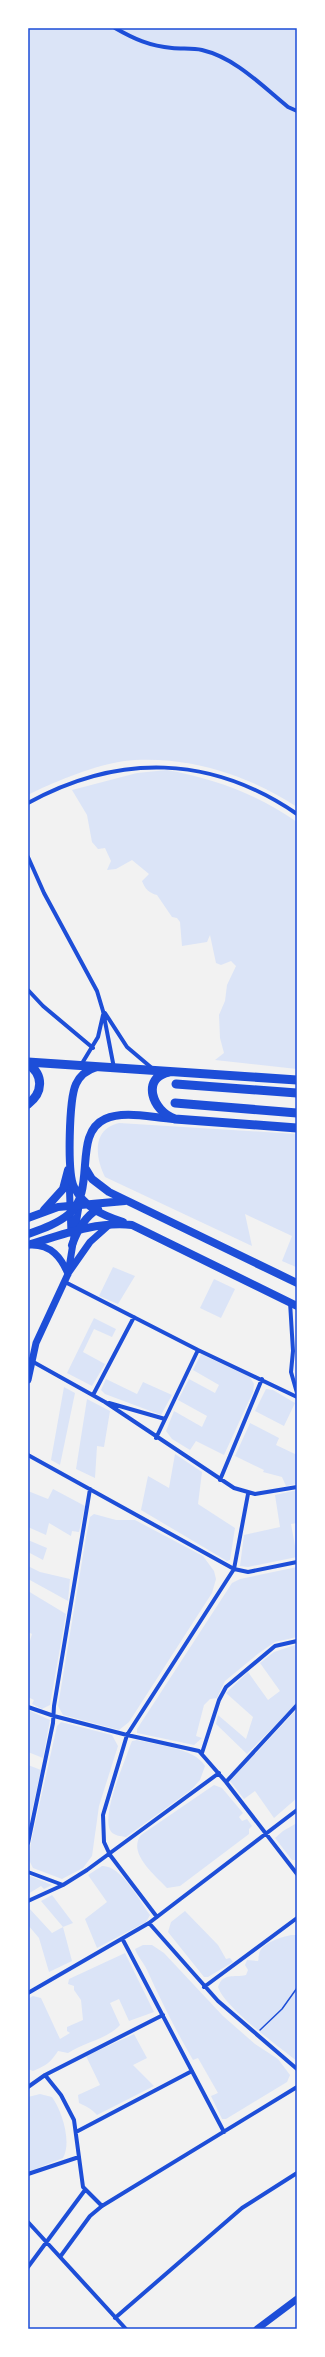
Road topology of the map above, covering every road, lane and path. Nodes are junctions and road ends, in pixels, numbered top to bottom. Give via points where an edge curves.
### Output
1 (115, 28) edge
2 (297, 111) edge
3 (28, 803) edge
4 (297, 814) edge
5 (28, 857) edge
6 (28, 990) edge
7 (104, 1011) junction
8 (93, 1048) junction
9 (28, 1063) edge
10 (81, 1065) junction
11 (99, 1067) junction
12 (114, 1068) junction
13 (155, 1070) junction
14 (172, 1072) junction
15 (297, 1080) edge
16 (176, 1084) dead end
17 (297, 1093) edge
18 (175, 1103) dead end
19 (28, 1104) edge
20 (297, 1113) edge
21 (175, 1119) junction
22 (297, 1128) edge
23 (69, 1168) junction
24 (86, 1169) junction
25 (128, 1201) junction
26 (80, 1206) junction
27 (38, 1213) junction
28 (28, 1218) edge
29 (109, 1225) junction
30 (132, 1225) junction
31 (74, 1231) junction
32 (28, 1234) edge
33 (28, 1245) edge
34 (72, 1245) joint
35 (68, 1274) junction
36 (65, 1282) junction
37 (297, 1284) edge
38 (294, 1304) edge
39 (134, 1317) junction
40 (198, 1350) junction
41 (30, 1360) edge
42 (262, 1379) junction
43 (28, 1380) edge
44 (297, 1393) edge
45 (93, 1395) junction
46 (297, 1397) edge
47 (105, 1402) junction
48 (165, 1419) junction
49 (156, 1438) junction
50 (28, 1455) edge
51 (220, 1480) junction
52 (297, 1487) edge
53 (90, 1489) junction
54 (248, 1494) junction
55 (297, 1562) edge
56 (234, 1569) junction
57 (297, 1640) edge
58 (297, 1705) edge
59 (28, 1707) edge
60 (54, 1716) junction
61 (127, 1735) junction
62 (202, 1753) junction
63 (219, 1773) junction
64 (226, 1782) junction
65 (297, 1810) edge
66 (266, 1835) junction
67 (28, 1843) edge
68 (110, 1854) junction
69 (28, 1872) edge
70 (297, 1874) edge
71 (63, 1885) junction
72 (28, 1901) edge
73 (157, 1917) junction
74 (297, 1918) edge
75 (149, 1922) junction
76 (123, 1940) junction
77 (204, 1987) junction
78 (297, 1988) edge
79 (28, 1993) edge
80 (163, 2015) junction
81 (256, 2034) junction
82 (297, 2069) edge
83 (192, 2071) junction
84 (45, 2075) junction
85 (28, 2087) edge
86 (297, 2087) edge
87 (76, 2132) junction
88 (224, 2132) junction
89 (79, 2157) junction
90 (297, 2173) edge
91 (28, 2174) edge
92 (85, 2190) junction
93 (102, 2206) junction
94 (28, 2222) edge
95 (46, 2242) junction
96 (60, 2257) junction
97 (28, 2267) edge
98 (297, 2299) edge
99 (115, 2318) junction
100 (126, 2329) edge
101 (256, 2329) edge

1 - 2 street via 138,41 171,48 202,50 234,62 288,107
3 - 4 street via 82,780 126,769 164,766 227,778 256,790
5 - 7 street via 44,893 88,971
6 - 8 street
7 - 8 street
7 - 12 street
7 - 13 street via 127,1047
8 - 10 street
9 - 10 highway
9 - 19 highway via 38,1074 40,1086 37,1096
10 - 11 highway
11 - 12 highway
11 - 23 main road via 83,1074 75,1085
12 - 13 highway
13 - 14 highway
14 - 15 highway
14 - 21 highway via 167,1072 157,1080 152,1094 157,1108
16 - 17 highway
18 - 20 highway
21 - 22 highway
21 - 24 main road via 120,1115 105,1119 98,1123 89,1136
23 - 26 street
23 - 26 main road
23 - 27 main road via 59,1196
24 - 25 main road via 101,1186
24 - 26 main road
25 - 26 main road
25 - 37 main road
26 - 27 main road
26 - 30 main road
26 - 31 main road
26 - 31 street
26 - 31 street
26 - 32 main road via 53,1224
27 - 28 main road
29 - 30 main road
29 - 31 main road
29 - 35 street via 90,1242
30 - 38 main road
31 - 33 main road
31 - 34 main road
33 - 35 street via 41,1245 53,1251 62,1261
34 - 35 street
35 - 36 street
36 - 39 street
36 - 41 street
38 - 44 street via 291,1372
39 - 40 street
39 - 45 street
40 - 42 street
40 - 48 street
41 - 43 street
41 - 45 street
42 - 46 street
42 - 51 street
45 - 47 street
47 - 48 street
47 - 49 street
48 - 49 street
49 - 51 street
50 - 53 street
51 - 54 street
52 - 54 street
53 - 56 street
53 - 60 street
54 - 56 street
55 - 56 street via 248,1572
56 - 61 street
57 - 62 street via 275,1646 226,1687 219,1700
58 - 64 street
59 - 60 street
60 - 61 street
60 - 67 street
61 - 62 street via 190,1748
61 - 68 street via 103,1815 104,1842
62 - 63 street
63 - 64 street
63 - 68 street
64 - 66 street
65 - 66 street
66 - 70 street
66 - 73 street
68 - 71 street
68 - 73 street
69 - 71 street
71 - 72 street
73 - 75 street
74 - 77 street
75 - 76 street
75 - 77 street
76 - 79 street
76 - 80 street
77 - 81 street
78 - 81 path via 282,2009
80 - 83 street
80 - 84 street
81 - 82 street
83 - 87 street
83 - 88 street
84 - 85 street
84 - 87 street via 64,2100 74,2120
86 - 88 street
87 - 89 street
88 - 93 street
89 - 91 street
89 - 92 street
90 - 99 street via 242,2208
92 - 93 street
92 - 95 street
93 - 96 street via 90,2216
94 - 95 street
95 - 96 street
95 - 97 street
96 - 99 street
98 - 101 street
99 - 100 street

